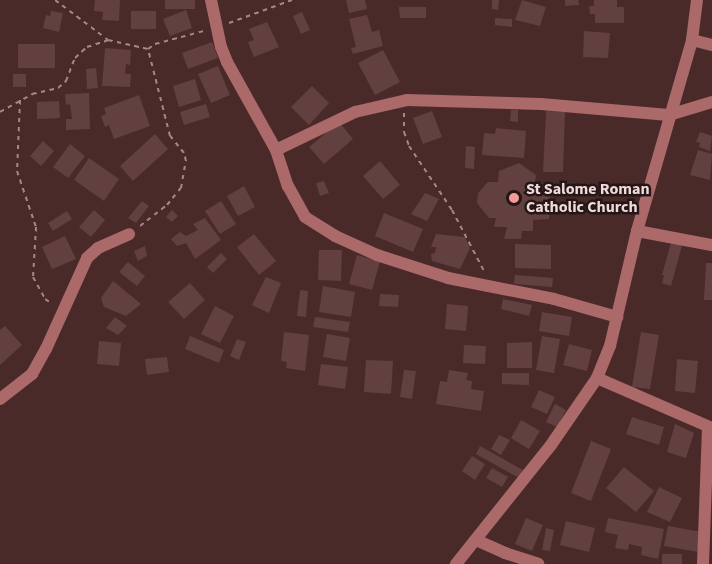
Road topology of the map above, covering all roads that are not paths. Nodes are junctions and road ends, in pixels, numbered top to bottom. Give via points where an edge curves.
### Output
1 (211, 0) edge
2 (697, 0) edge
3 (692, 40) junction
4 (712, 45) edge
5 (712, 102) edge
6 (669, 115) junction
7 (276, 150) junction
8 (637, 231) junction
9 (129, 234) road end
10 (712, 245) edge
11 (617, 317) junction
12 (597, 378) junction
13 (0, 399) edge
14 (710, 427) edge
15 (476, 540) junction
16 (456, 564) edge
17 (538, 564) edge
18 (703, 564) edge

1 - 7 street via 227,62
2 - 3 street
3 - 4 street
3 - 6 street
5 - 6 street
6 - 7 street via 541,104 407,99 355,112
6 - 8 street
7 - 11 street via 305,217 335,236 377,255 438,274 554,298
8 - 10 street
8 - 11 street
9 - 13 street via 98,248 87,258 32,374
11 - 12 street
12 - 14 street
12 - 15 street via 552,445
14 - 18 street
15 - 16 street
15 - 17 street

